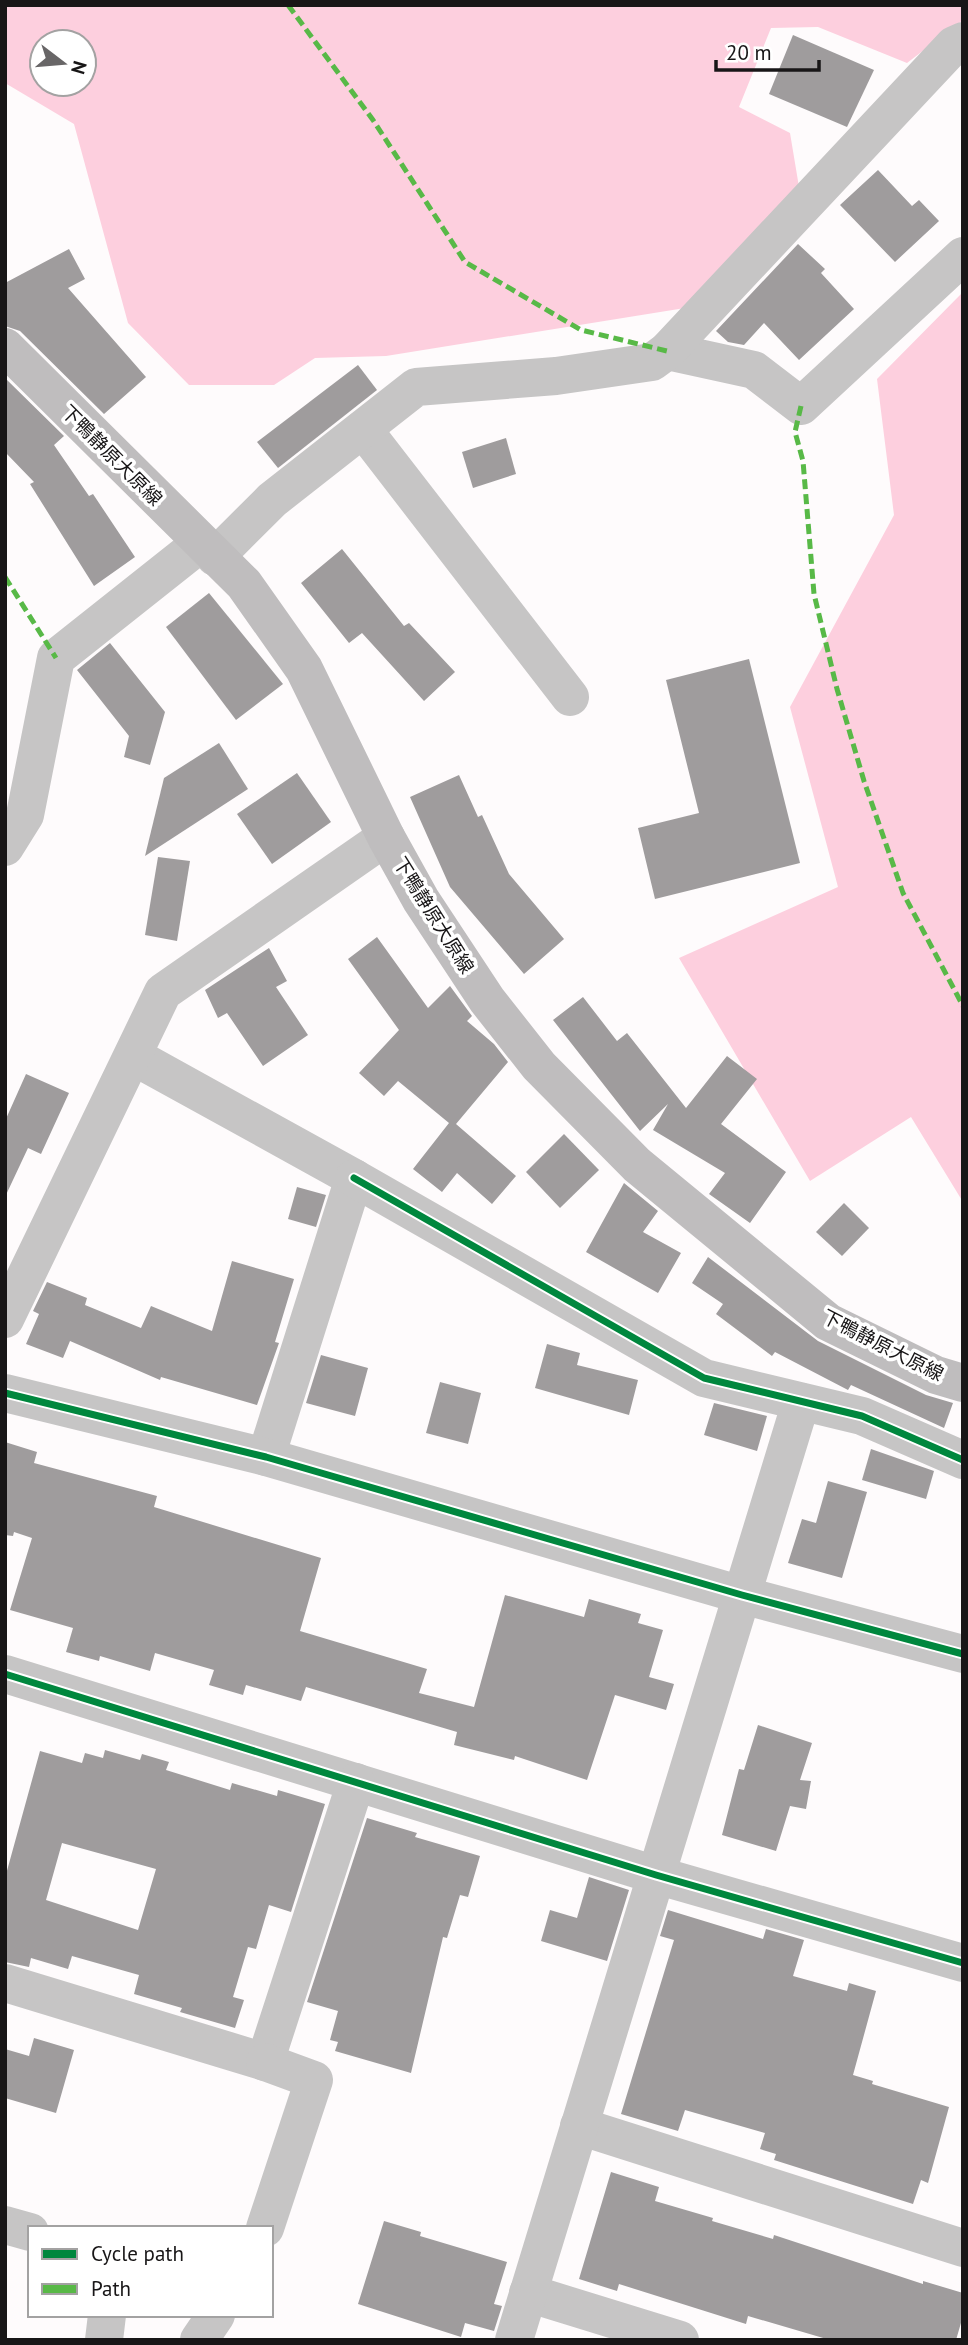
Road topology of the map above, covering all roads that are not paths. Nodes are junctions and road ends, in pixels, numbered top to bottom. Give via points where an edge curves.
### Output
1 (963, 41) edge
2 (963, 256) edge
3 (5, 346) edge
4 (667, 351) junction
5 (363, 429) junction
6 (208, 550) junction
7 (569, 697) dead end
8 (386, 837) junction
9 (5, 847) edge
10 (133, 1056) junction
11 (354, 1178) junction
12 (5, 1319) edge
13 (963, 1383) edge
14 (5, 1393) edge
15 (801, 1402) junction
16 (266, 1457) junction
17 (963, 1460) edge
18 (742, 1595) junction
19 (963, 1654) edge
20 (5, 1674) edge
21 (356, 1782) junction
22 (656, 1875) junction
23 (963, 1963) edge
24 (5, 1983) edge
25 (265, 2062) junction
26 (579, 2126) junction
27 (5, 2224) edge
28 (266, 2226) edge
29 (28, 2231) edge
30 (963, 2248) edge
31 (528, 2294) junction
32 (107, 2317) edge
33 (215, 2317) edge
34 (104, 2340) edge
35 (199, 2340) edge
36 (514, 2340) edge
37 (680, 2340) edge

1 - 4 street via 954,45
2 - 4 street via 801,406 754,370
3 - 6 main road, 下鴨静原大原線
4 - 5 street via 652,362 556,376 416,387
5 - 6 street
5 - 7 street
6 - 8 main road, 下鴨静原大原線 via 244,584 304,669
6 - 9 street via 56,658 25,814
8 - 10 street via 163,992
8 - 13 main road, 下鴨静原大原線 via 487,1000 539,1066 638,1165 828,1322 936,1375
10 - 11 street
10 - 12 street
11 - 15 street via 704,1378
11 - 16 street
14 - 16 street
15 - 17 street via 862,1416
15 - 18 street
16 - 18 street
18 - 19 street
18 - 22 street
20 - 21 street
21 - 22 street
21 - 25 street
22 - 23 street
22 - 26 street
24 - 25 street
25 - 28 street via 314,2080
26 - 30 street
26 - 31 street
27 - 29 street
31 - 36 street
31 - 37 street
32 - 34 street
33 - 35 street

